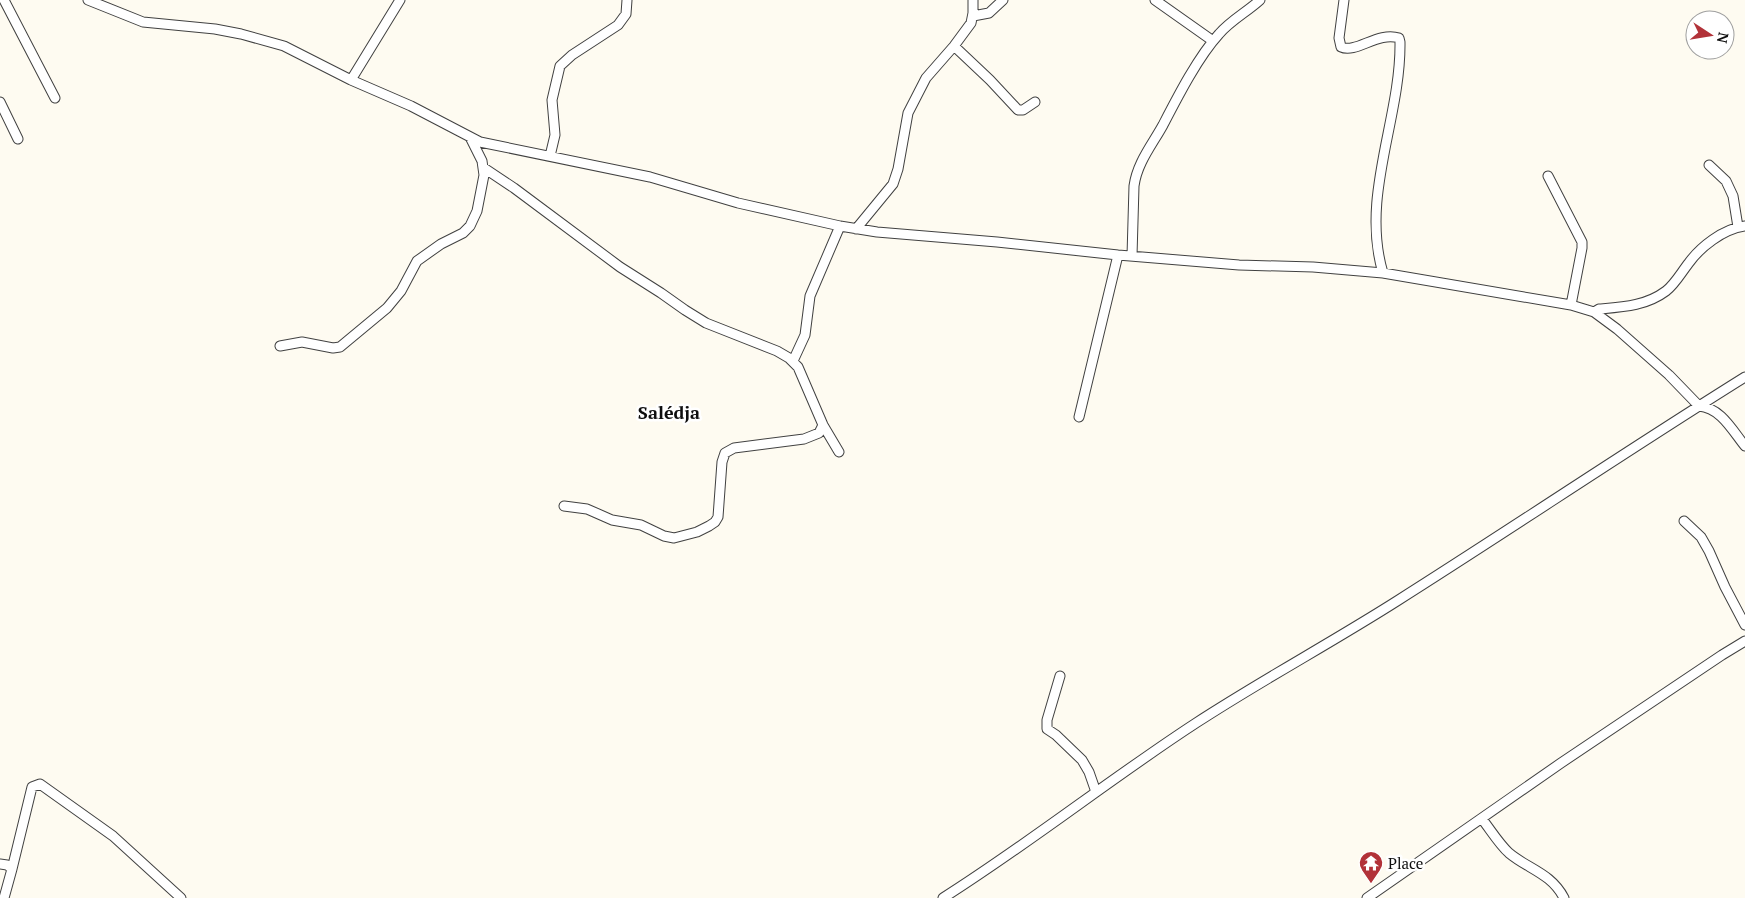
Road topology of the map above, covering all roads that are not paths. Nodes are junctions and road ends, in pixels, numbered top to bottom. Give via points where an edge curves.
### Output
1 (4, 0) edge
2 (88, 0) edge
3 (400, 0) edge
4 (627, 0) edge
5 (973, 0) edge
6 (1003, 0) edge
7 (1155, 0) edge
8 (1260, 0) edge
9 (1344, 0) edge
10 (973, 16) junction
11 (1213, 41) junction
12 (954, 46) junction
13 (351, 80) junction
14 (55, 98) dead end
15 (0, 102) edge
16 (1036, 102) dead end
17 (470, 137) junction
18 (18, 139) dead end
19 (550, 156) junction
20 (1709, 164) dead end
21 (484, 168) junction
22 (1548, 176) dead end
23 (840, 226) junction
24 (1741, 227) edge
25 (856, 229) junction
26 (1118, 256) junction
27 (1132, 256) junction
28 (1383, 273) junction
29 (1571, 305) junction
30 (1594, 312) junction
31 (280, 346) dead end
32 (792, 361) junction
33 (1745, 377) edge
34 (1699, 406) junction
35 (1079, 417) dead end
36 (823, 425) junction
37 (1745, 446) edge
38 (839, 452) dead end
39 (564, 506) dead end
40 (1684, 521) dead end
41 (1745, 625) edge
42 (1745, 641) edge
43 (1060, 676) dead end
44 (1096, 792) junction
45 (1482, 818) junction
46 (0, 864) edge
47 (12, 869) junction
48 (4, 898) edge
49 (181, 898) edge
50 (943, 898) edge
51 (1366, 898) edge
52 (1564, 898) edge

1 - 14 street
2 - 13 street via 143,22 200,26 273,42
3 - 13 street
4 - 19 street via 626,14 618,26 560,66 552,100 555,135
5 - 10 street
6 - 10 street via 988,13
7 - 11 street
8 - 11 street
9 - 28 street via 1339,38 1341,48 1387,36 1399,38 1400,42 1398,76 1375,210
10 - 12 street
11 - 27 street via 1176,99 1135,176
12 - 16 street via 1018,110
12 - 25 street via 926,78 908,113 893,184
13 - 17 street
15 - 18 street
17 - 19 street via 495,146
17 - 21 street
19 - 23 street via 650,177 738,203
20 - 24 street via 1726,180
21 - 31 street via 477,212 470,226 464,233 417,261 401,292 387,308 338,348 302,342
21 - 32 street via 684,310 706,323 778,351
22 - 29 street via 1582,242
23 - 25 street
23 - 32 street via 810,296 805,335
24 - 30 street via 1701,248 1666,291 1654,298 1637,305
25 - 26 street
26 - 27 street
26 - 35 street
27 - 28 street
28 - 29 street
29 - 30 street
30 - 34 street via 1669,375
32 - 36 street via 807,385
33 - 34 street
34 - 37 street via 1718,413
34 - 44 street via 1394,603 1210,714
36 - 38 street
36 - 39 street via 818,433 804,439 725,452 718,517 697,532 674,538 641,525 612,520 587,509
40 - 41 street via 1709,551
42 - 45 street
43 - 44 street via 1046,729 1082,760
44 - 50 street
45 - 51 street
45 - 52 street via 1508,852 1551,882
46 - 47 street
47 - 48 street
47 - 49 street via 32,787 40,784 113,836

